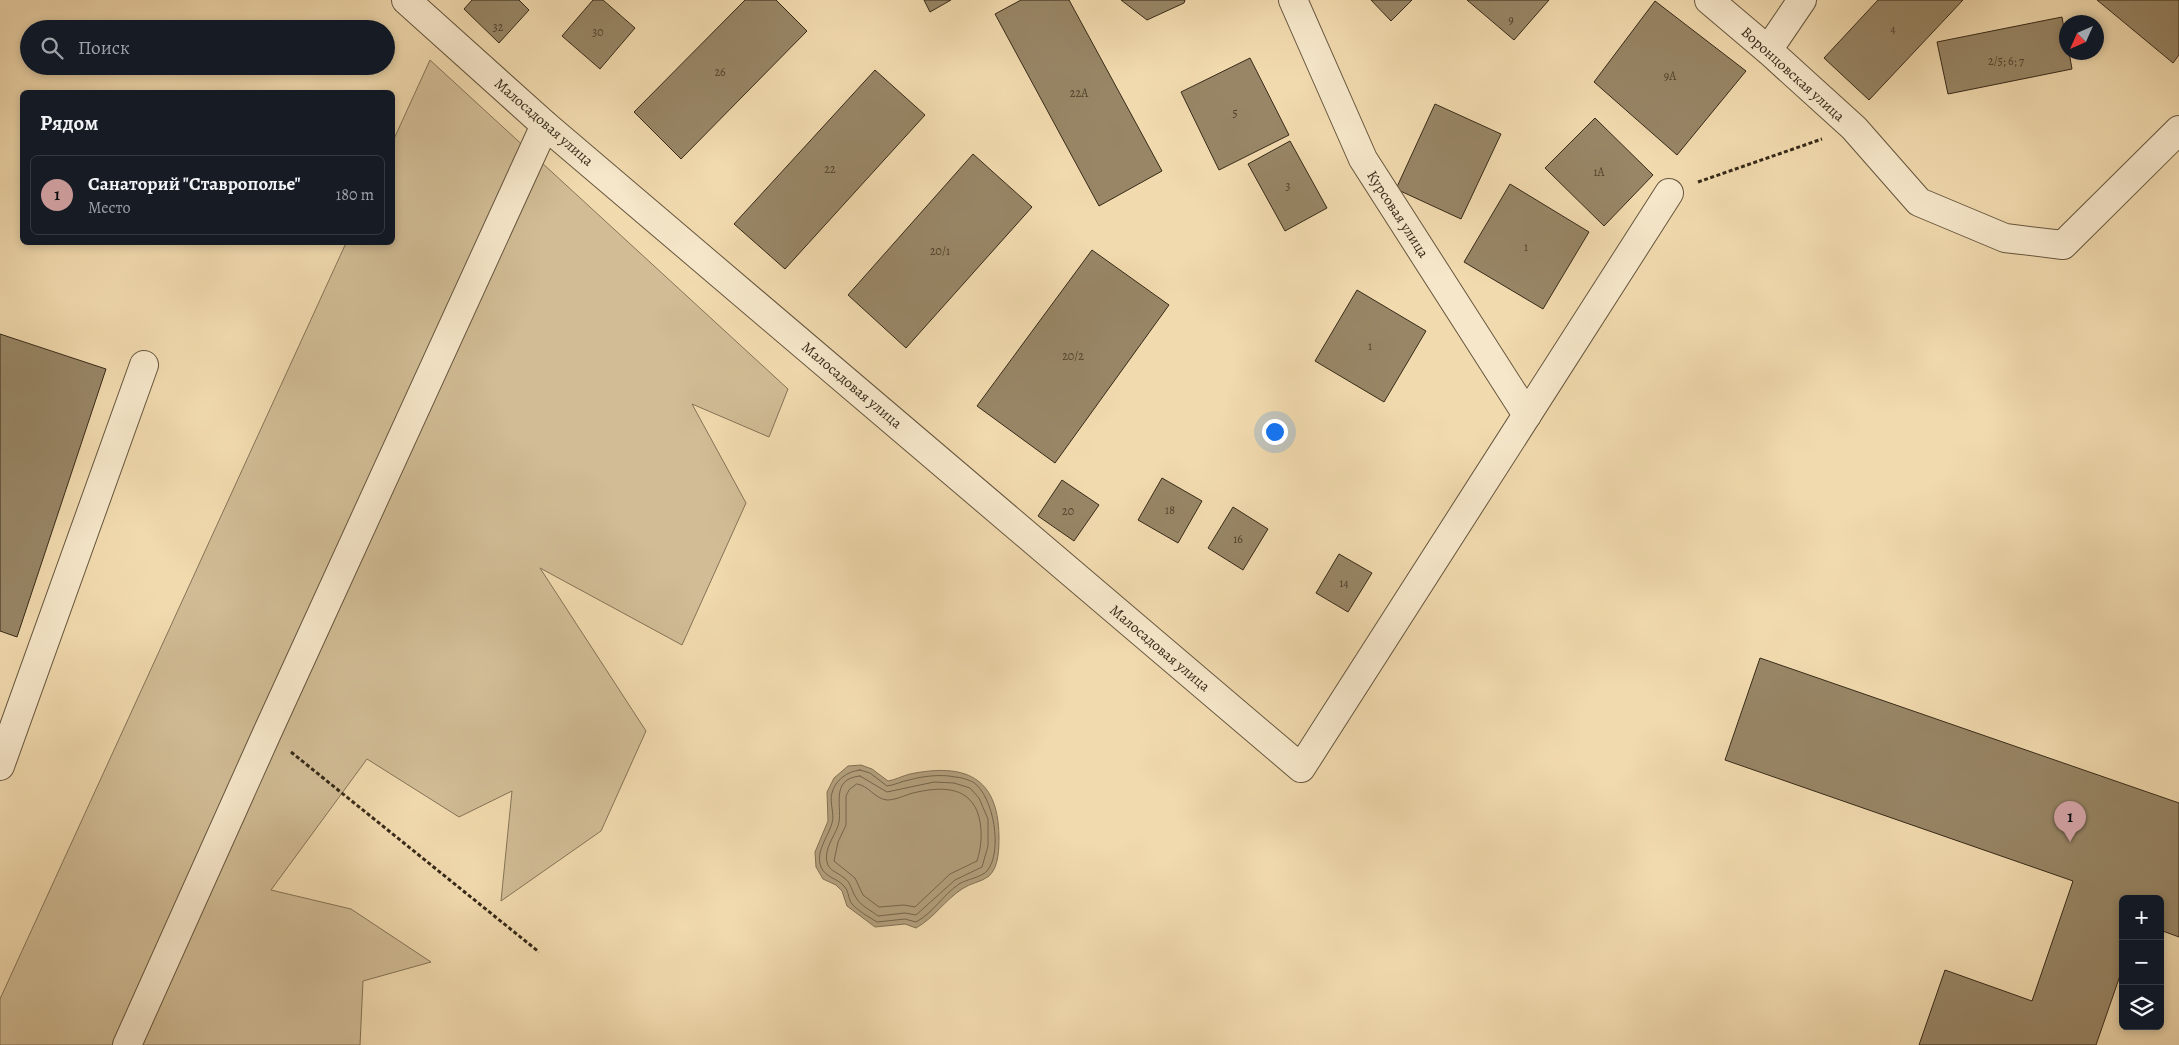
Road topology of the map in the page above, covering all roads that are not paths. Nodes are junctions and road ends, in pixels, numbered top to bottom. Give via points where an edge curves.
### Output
1 (406, 0) edge
2 (1293, 0) edge
3 (1709, 0) edge
4 (1802, 0) edge
5 (1768, 50) junction
6 (545, 125) junction
7 (2179, 130) edge
8 (1669, 193) road end
9 (144, 365) dead end
10 (1526, 415) junction
11 (0, 766) edge
12 (127, 1045) edge

1 - 6 street, Малосадовая улица
2 - 10 street, Курсовая улица via 1363,159
3 - 5 street, Воронцовская улица
4 - 5 street
5 - 7 street, Воронцовская улица via 1854,128 1919,202 2005,238 2063,245
6 - 10 street, Малосадовая улица via 1301,768
6 - 12 street
8 - 10 street
9 - 11 street

